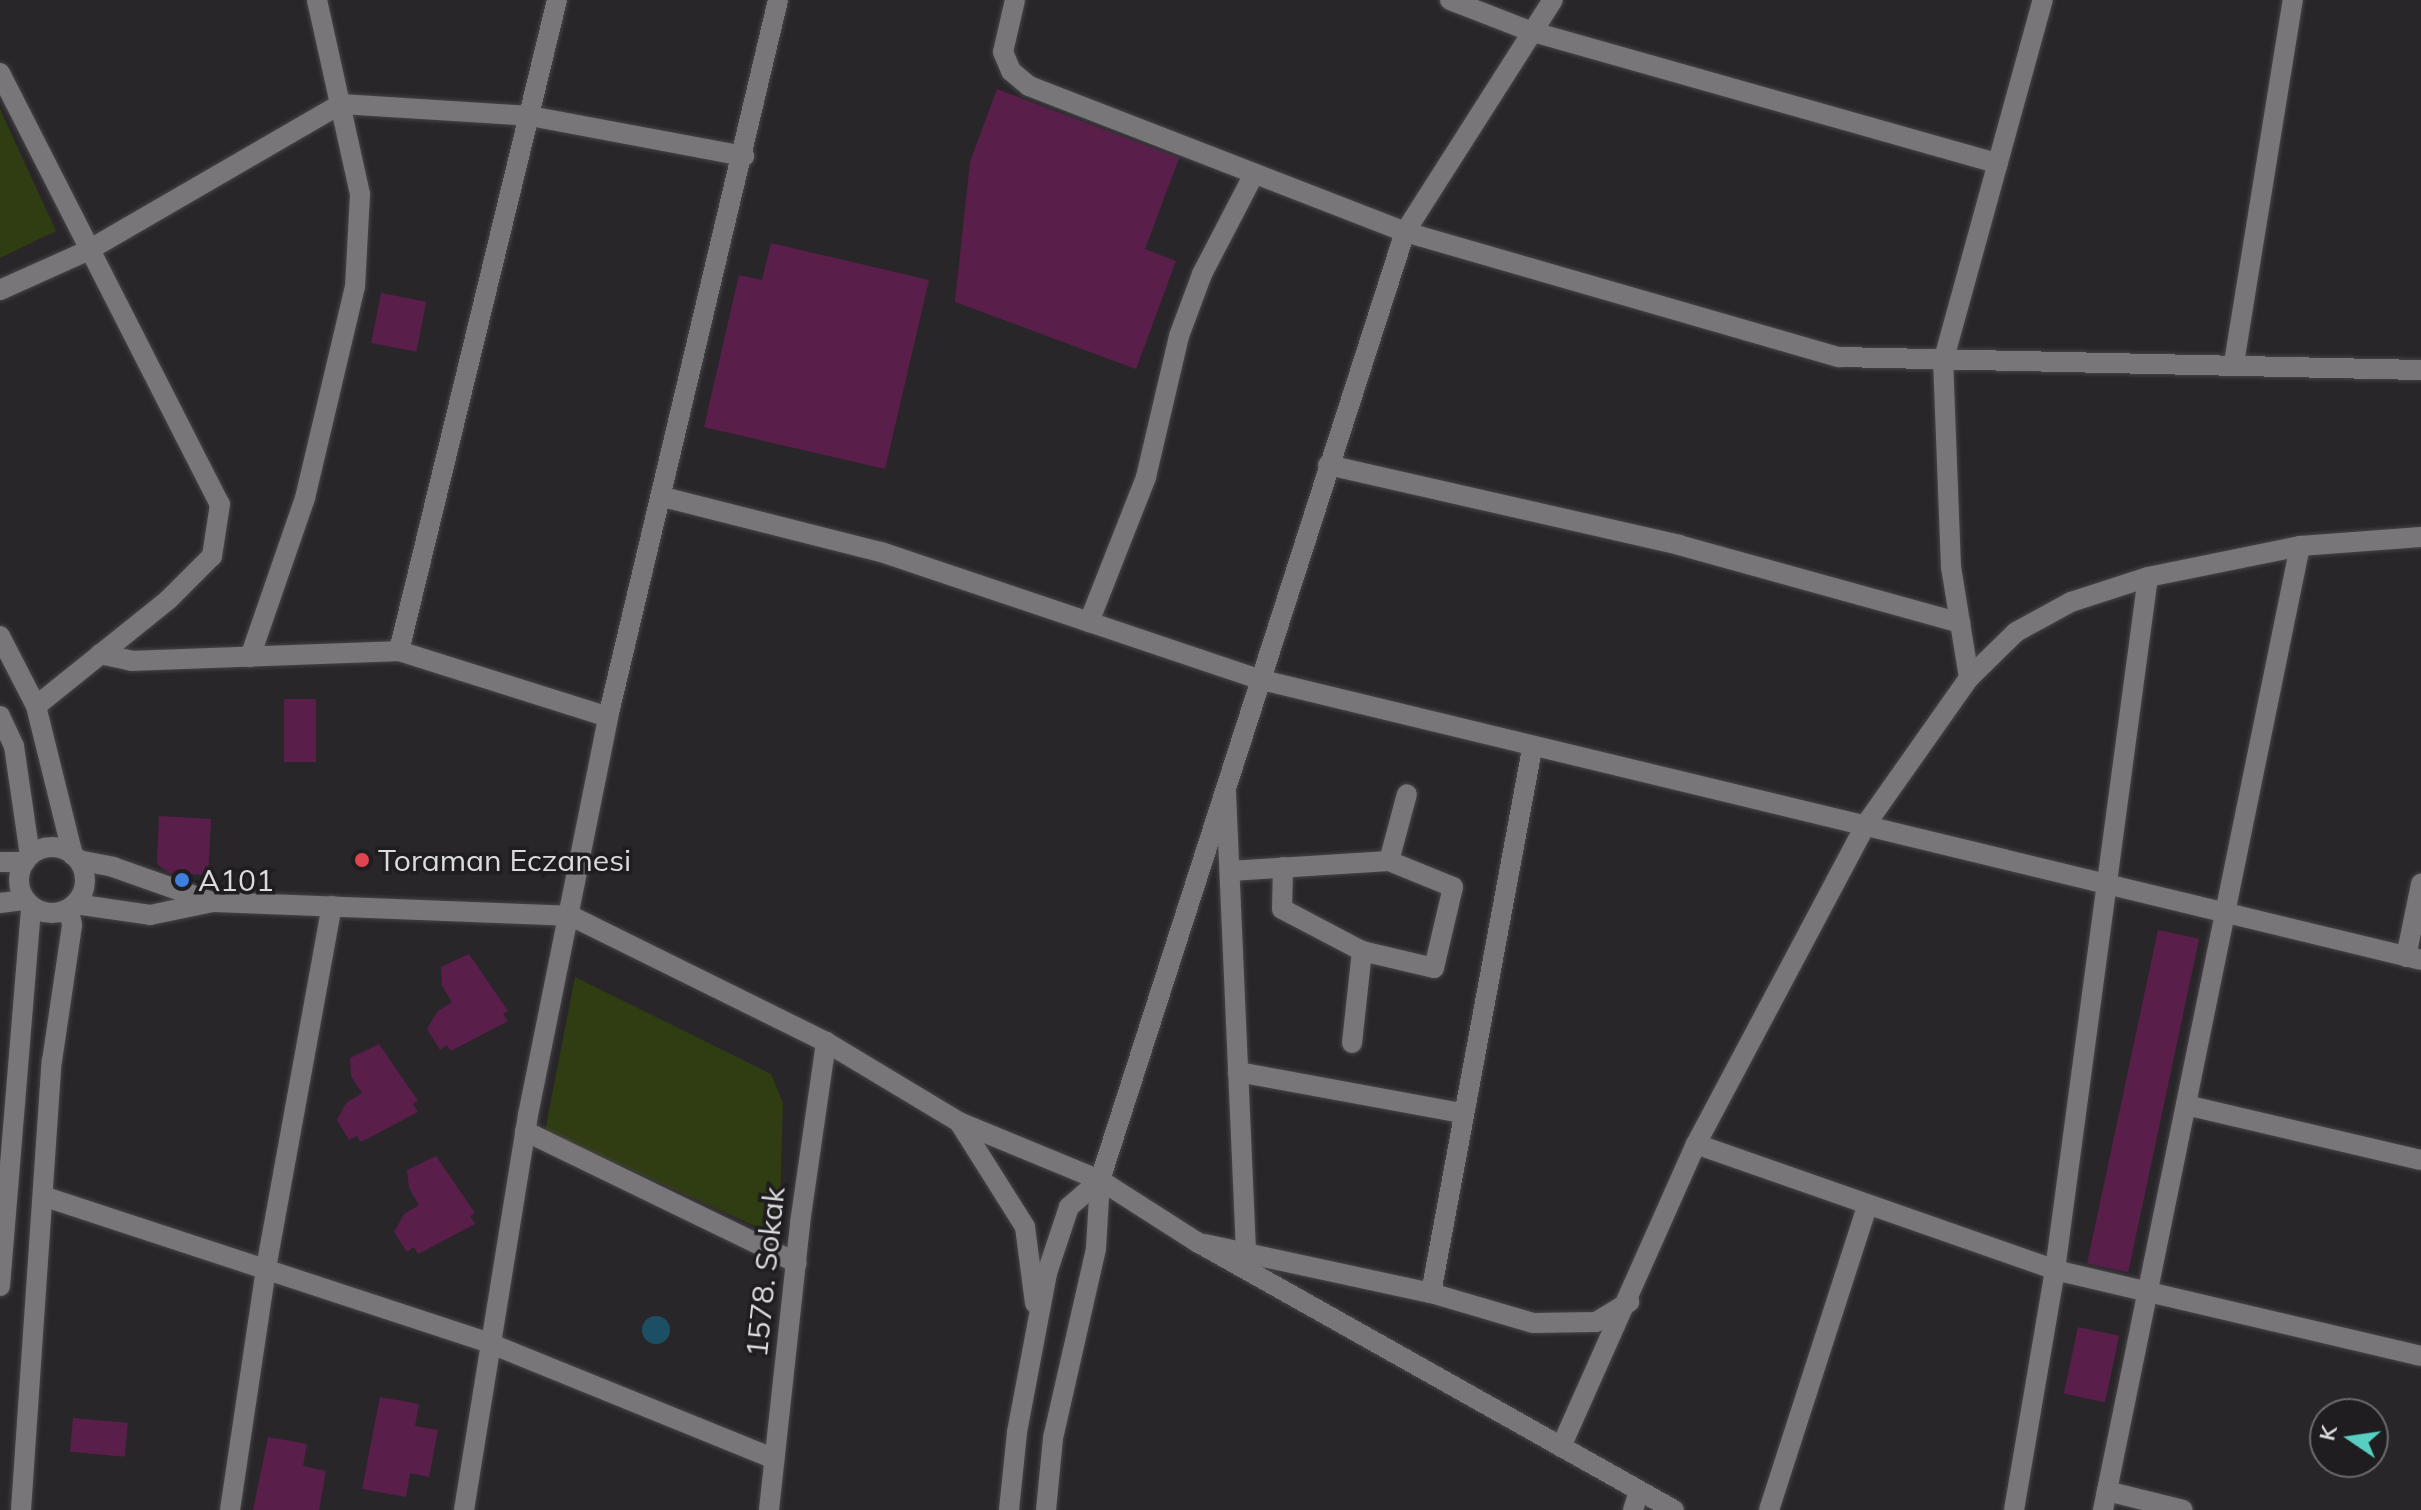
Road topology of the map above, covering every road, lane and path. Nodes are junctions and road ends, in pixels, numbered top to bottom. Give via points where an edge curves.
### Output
1 (317, 0) edge
2 (557, 0) edge
3 (778, 0) edge
4 (1015, 0) edge
5 (1450, 0) edge
6 (1553, 0) edge
7 (2043, 0) edge
8 (2293, 0) edge
9 (1530, 31) junction
10 (0, 73) edge
11 (341, 104) junction
12 (530, 116) junction
13 (744, 156) junction
14 (1998, 163) junction
15 (1254, 174) junction
16 (1405, 232) junction
17 (87, 251) junction
18 (0, 290) edge
19 (1943, 362) junction
20 (2234, 363) junction
21 (2421, 370) edge
22 (1328, 465) junction
23 (663, 497) junction
24 (2421, 537) edge
25 (2300, 546) junction
26 (2148, 577) junction
27 (1089, 622) junction
28 (1960, 623) junction
29 (0, 636) edge
30 (399, 651) junction
31 (100, 654) junction
32 (250, 657) junction
33 (1969, 678) junction
34 (1258, 679) junction
35 (36, 706) junction
36 (0, 716) edge
37 (608, 717) junction
38 (1532, 749) junction
39 (1225, 782) junction
40 (1407, 794) dead end
41 (1866, 824) junction
42 (78, 861) junction
43 (1389, 861) junction
44 (0, 862) edge
45 (26, 862) junction
46 (1283, 867) junction
47 (1230, 871) junction
48 (2109, 884) junction
49 (2421, 884) edge
50 (26, 899) junction
51 (76, 901) junction
52 (212, 902) junction
53 (0, 903) edge
54 (332, 906) junction
55 (2225, 912) junction
56 (571, 916) junction
57 (1362, 951) junction
58 (2413, 959) edge
59 (826, 1042) junction
60 (1352, 1043) dead end
61 (1238, 1072) junction
62 (2186, 1105) junction
63 (1462, 1113) junction
64 (959, 1122) junction
65 (525, 1131) junction
66 (1696, 1144) junction
67 (5, 1155) edge
68 (2421, 1160) edge
69 (1100, 1180) junction
70 (46, 1197) junction
71 (1867, 1207) junction
72 (1197, 1242) junction
73 (1246, 1253) junction
74 (797, 1263) junction
75 (266, 1268) junction
76 (2055, 1270) junction
77 (0, 1286) edge
78 (1431, 1293) junction
79 (2148, 1293) junction
80 (1629, 1302) junction
81 (1038, 1321) junction
82 (489, 1343) junction
83 (2421, 1356) edge
84 (1561, 1447) junction
85 (774, 1459) junction
86 (1636, 1501) edge
87 (2105, 1501) edge
88 (21, 1510) edge
89 (230, 1510) edge
90 (464, 1510) edge
91 (769, 1510) edge
92 (1009, 1510) edge
93 (1046, 1510) edge
94 (1674, 1510) edge
95 (1769, 1510) edge
96 (2014, 1510) edge
97 (2183, 1510) edge

1 - 11 street
2 - 12 street
3 - 13 street
4 - 15 street via 1003,52 1011,71 1029,86
5 - 9 street
6 - 9 street
7 - 14 street
8 - 20 street
9 - 14 street
9 - 16 street
10 - 17 street
11 - 12 street
11 - 17 street
11 - 32 street via 360,194 355,287 305,498
12 - 13 street
12 - 30 street
13 - 23 street
14 - 19 street
15 - 16 street
15 - 27 street via 1202,274 1179,336 1146,477
16 - 19 street via 1839,357
16 - 22 street
17 - 18 street
17 - 31 street via 220,504 212,556
19 - 20 street
19 - 28 street via 1951,567
20 - 21 street
22 - 28 street via 1679,545
22 - 34 street
23 - 27 street via 881,552
23 - 37 street
24 - 25 street
25 - 26 street
25 - 55 street
26 - 33 street via 2071,602 2016,632
26 - 48 street
27 - 34 street
28 - 33 street
29 - 35 street
30 - 32 street
30 - 37 street
31 - 32 street via 132,661
31 - 35 street
33 - 41 street
34 - 38 street
34 - 39 street
35 - 42 street
36 - 45 street via 14,746
37 - 56 street
38 - 41 street
38 - 63 street
39 - 47 street
39 - 69 street
40 - 43 street
41 - 48 street
41 - 66 street
42 - 45 street via 52,847
42 - 51 street
42 - 52 street via 113,867
43 - 46 street
43 - 57 street via 1453,887 1434,968
44 - 45 street
45 - 50 street
46 - 47 street
46 - 57 street via 1282,909
47 - 61 street
48 - 55 street
48 - 76 street
49 - 58 street
50 - 51 street via 54,913
50 - 53 street
50 - 67 street
51 - 52 street via 150,915
51 - 70 street via 52,1061
52 - 54 street
54 - 56 street
54 - 75 street
55 - 58 street
55 - 62 street
56 - 59 street
56 - 65 street
57 - 60 street
59 - 64 street
59 - 74 street, 1578. Sokak
61 - 63 street
61 - 73 street
62 - 68 street
62 - 79 street
63 - 78 street
64 - 69 street
64 - 81 street via 1025,1227
65 - 74 street
65 - 82 street
66 - 71 street
66 - 80 street
67 - 77 street
69 - 72 street
69 - 81 street via 1069,1207
69 - 93 street via 1096,1248 1053,1438
70 - 75 street
70 - 88 street
71 - 76 street
71 - 95 street
72 - 73 street
72 - 84 street
73 - 78 street
74 - 85 street, 1578. Sokak
75 - 82 street
75 - 89 street
76 - 79 street
76 - 96 street
78 - 80 street via 1533,1323 1596,1322
79 - 83 street
79 - 87 street
80 - 84 street
81 - 92 street
82 - 85 street
82 - 90 street
84 - 86 street
85 - 91 street, 1578. Sokak
86 - 94 street
87 - 97 street

